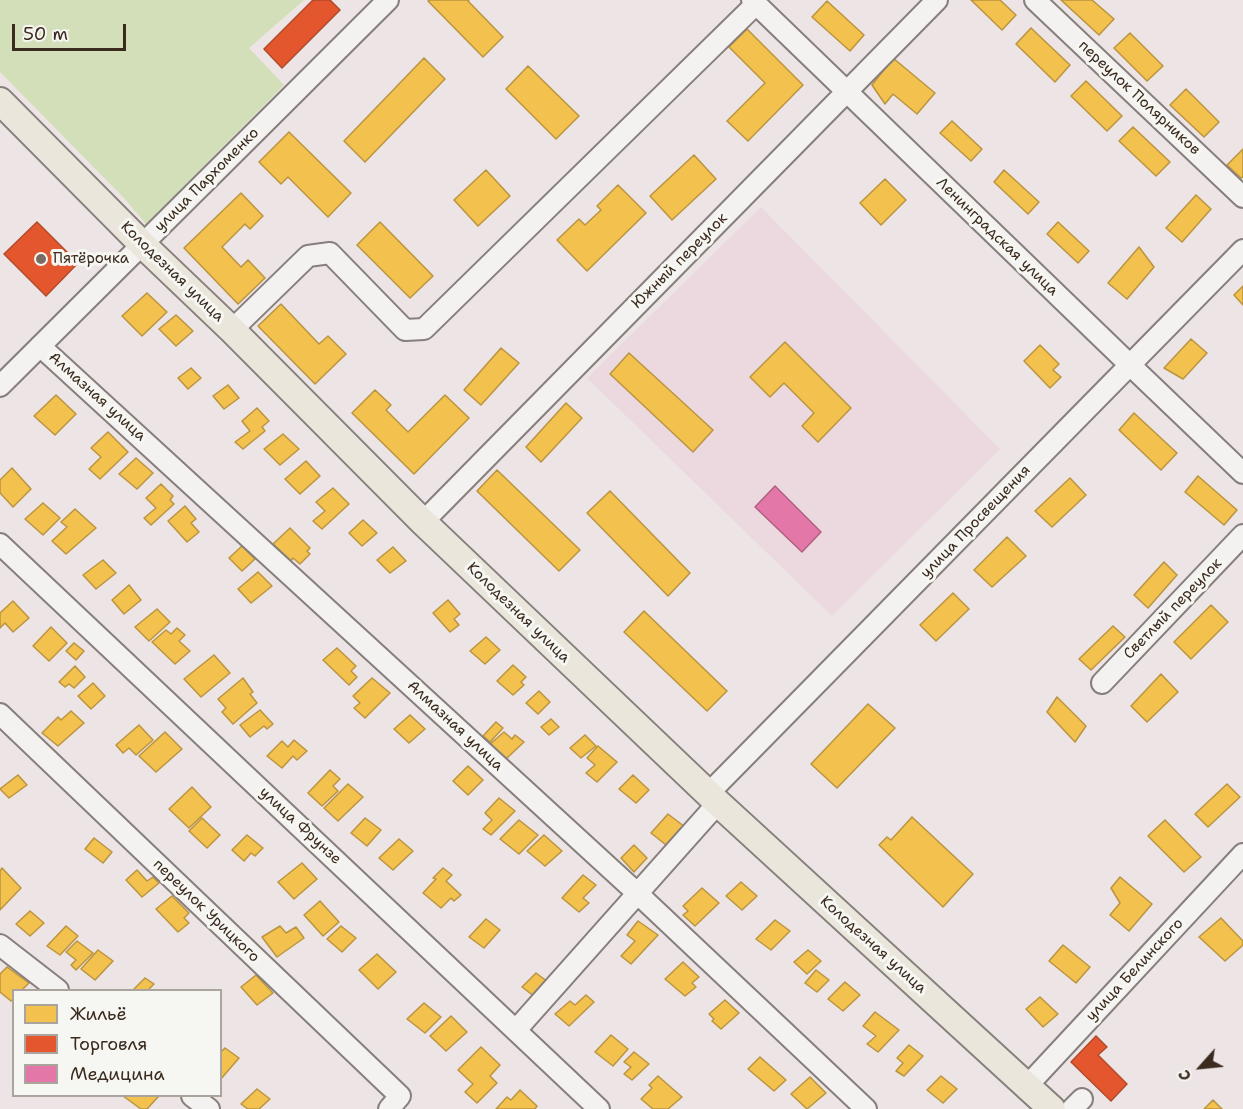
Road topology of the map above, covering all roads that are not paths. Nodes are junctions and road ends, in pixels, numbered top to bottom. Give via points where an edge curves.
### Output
1 (388, 0) edge
2 (937, 0) edge
3 (1035, 0) edge
4 (754, 2) edge
5 (847, 92) junction
6 (0, 101) edge
7 (1243, 197) edge
8 (143, 245) junction
9 (1243, 250) edge
10 (232, 330) junction
11 (40, 346) junction
12 (1130, 365) junction
13 (0, 386) edge
14 (1243, 472) edge
15 (423, 522) junction
16 (1243, 535) edge
17 (0, 544) edge
18 (1102, 683) dead end
19 (0, 714) edge
20 (713, 799) junction
21 (1243, 854) edge
22 (637, 893) junction
23 (0, 945) edge
24 (57, 989) edge
25 (516, 1030) junction
26 (1027, 1086) junction
27 (389, 1109) edge
28 (599, 1109) edge
29 (866, 1109) edge
30 (1052, 1109) edge

1 - 8 street, улица Пархоменко
2 - 5 street, Южный переулок
3 - 7 street, переулок Полярников
4 - 5 street, Ленинградская улица
4 - 10 street via 424,329 405,330 330,252 308,256
5 - 12 street, Ленинградская улица
5 - 15 street, Южный переулок
6 - 8 main road, Колодезная улица
8 - 10 main road, Колодезная улица
8 - 11 street, улица Пархоменко
9 - 12 street, улица Просвещения
10 - 15 main road, Колодезная улица
11 - 13 street, улица Пархоменко
11 - 22 street, Алмазная улица
12 - 14 street, Ленинградская улица
12 - 20 street, улица Просвещения
15 - 20 main road, Колодезная улица
16 - 18 street, Светлый переулок
17 - 25 street, улица Фрунзе
19 - 27 street, переулок Урицкого via 400,1096
20 - 22 street, улица Просвещения
20 - 26 main road, Колодезная улица
21 - 26 street, улица Белинского
22 - 25 street, улица Просвещения
22 - 29 street, Алмазная улица
23 - 24 street
25 - 28 street, улица Фрунзе
26 - 30 main road, Колодезная улица

